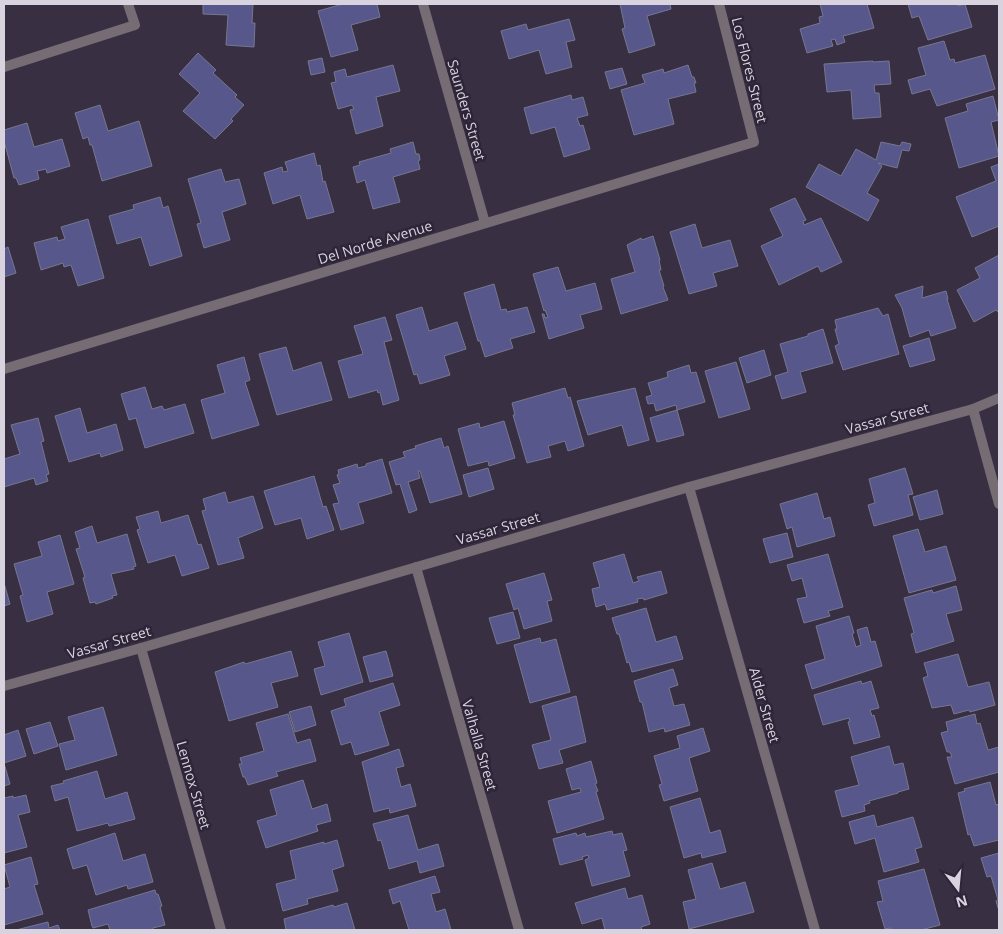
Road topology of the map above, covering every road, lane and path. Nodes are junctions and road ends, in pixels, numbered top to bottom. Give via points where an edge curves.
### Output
1 (128, 4) edge
2 (423, 4) edge
3 (719, 4) edge
4 (4, 67) edge
5 (754, 142) joint
6 (484, 223) junction
7 (4, 368) edge
8 (999, 398) edge
9 (973, 408) junction
10 (689, 487) junction
11 (999, 504) edge
12 (416, 567) junction
13 (141, 648) junction
14 (4, 686) edge
15 (221, 930) edge
16 (518, 930) edge
17 (814, 930) edge

1 - 4 street via 135,25
2 - 6 street, Saunders Street
3 - 5 street, Los Flores Street
5 - 6 street, Del Norde Avenue
6 - 7 street, Del Norde Avenue
8 - 9 street, Vassar Street
9 - 10 street, Vassar Street
9 - 11 street
10 - 12 street, Vassar Street
10 - 17 street, Alder Street
12 - 13 street, Vassar Street
12 - 16 street, Valhalla Street
13 - 14 street, Vassar Street
13 - 15 street, Lennox Street

